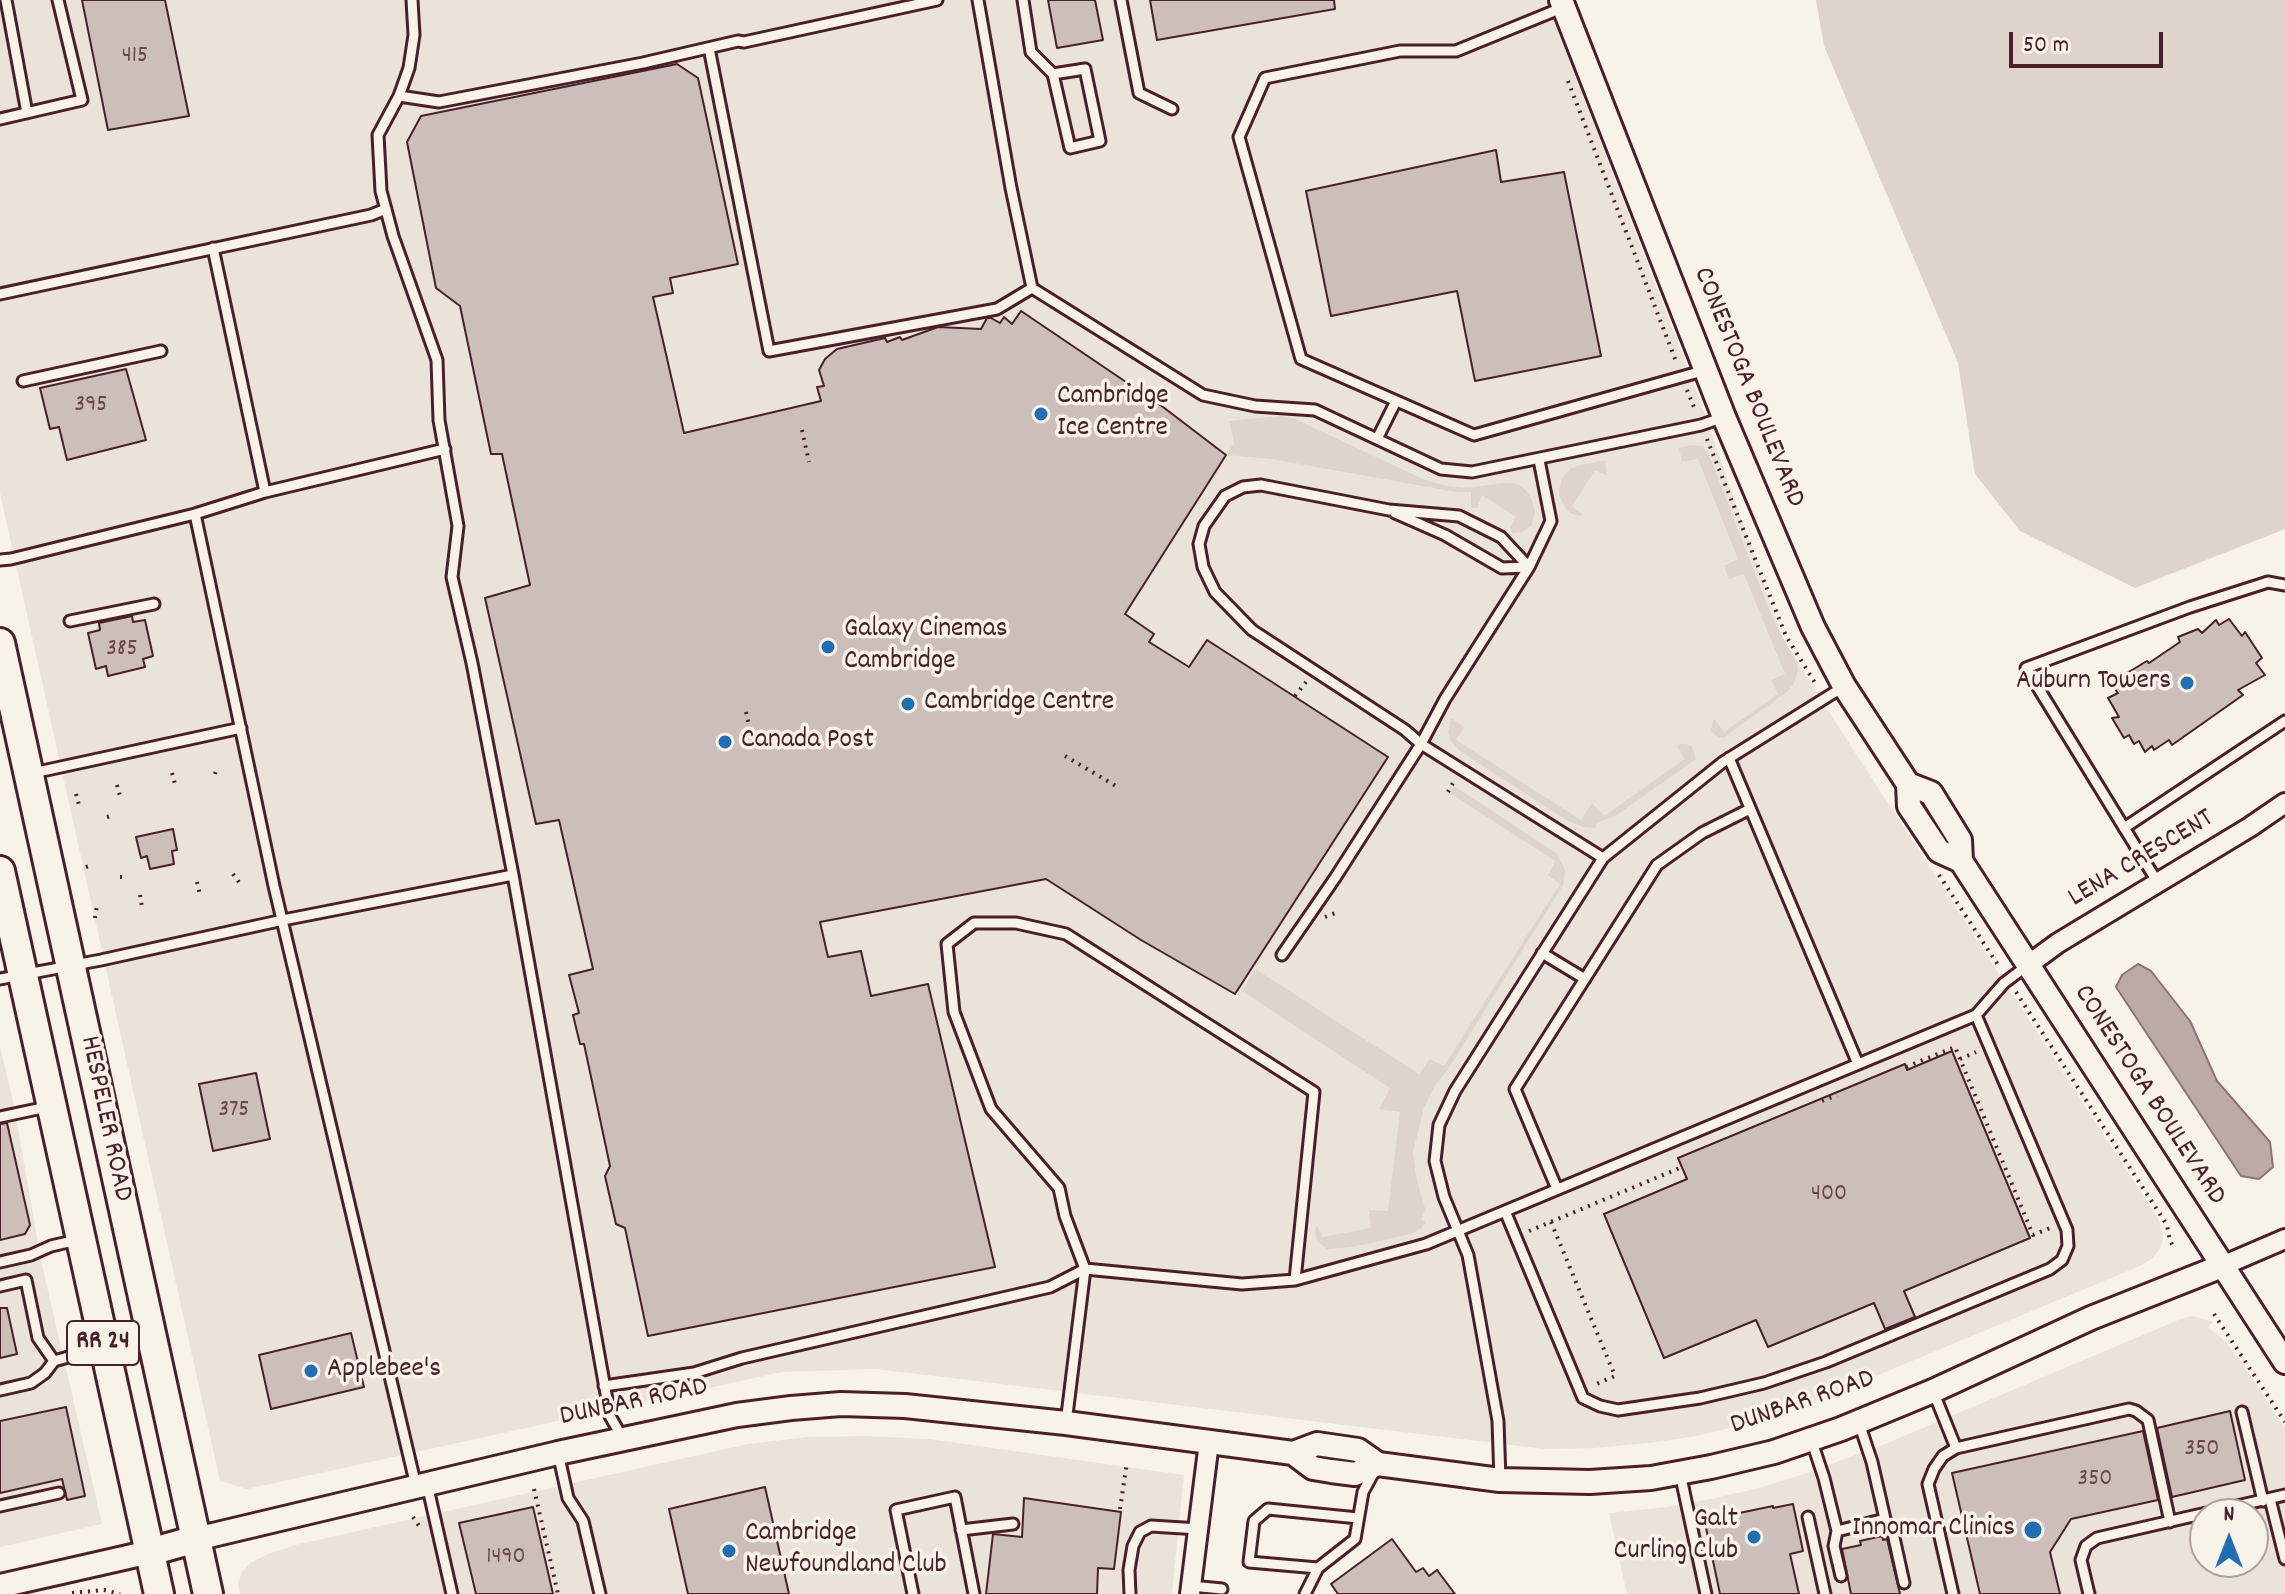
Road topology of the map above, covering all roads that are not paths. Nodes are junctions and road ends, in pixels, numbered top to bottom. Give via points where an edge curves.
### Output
1 (6, 0) edge
2 (58, 0) edge
3 (412, 0) edge
4 (937, 0) edge
5 (978, 0) edge
6 (1023, 0) edge
7 (1121, 0) edge
8 (1562, 3) edge
9 (709, 48) junction
10 (1053, 74) junction
11 (399, 96) junction
12 (1172, 109) dead end
13 (27, 113) junction
14 (0, 119) edge
15 (386, 209) junction
16 (213, 248) junction
17 (1032, 288) junction
18 (0, 294) edge
19 (161, 351) dead end
20 (1706, 370) junction
21 (23, 381) dead end
22 (1396, 401) junction
23 (1724, 417) junction
24 (1377, 439) junction
25 (445, 449) junction
26 (1539, 460) junction
27 (265, 492) junction
28 (1389, 510) junction
29 (195, 514) junction
30 (0, 560) edge
31 (1529, 567) junction
32 (2285, 585) edge
33 (154, 604) dead end
34 (70, 621) dead end
35 (0, 643) edge
36 (1844, 686) junction
37 (2285, 721) edge
38 (241, 728) junction
39 (1421, 744) junction
40 (1729, 758) junction
41 (29, 774) junction
42 (2285, 803) edge
43 (1750, 809) junction
44 (2124, 828) junction
45 (1603, 858) junction
46 (0, 871) edge
47 (513, 875) junction
48 (2158, 883) junction
49 (283, 920) junction
50 (1542, 953) junction
51 (1282, 955) dead end
52 (70, 965) junction
53 (2028, 965) junction
54 (11, 977) edge
55 (1585, 979) junction
56 (1976, 1015) junction
57 (1858, 1064) junction
58 (51, 1106) junction
59 (0, 1117) edge
60 (1557, 1189) junction
61 (1505, 1211) junction
62 (1458, 1230) junction
63 (2285, 1239) edge
64 (80, 1240) junction
65 (0, 1262) edge
66 (2222, 1266) junction
67 (1085, 1269) junction
68 (1295, 1280) junction
69 (0, 1286) edge
70 (104, 1348) junction
71 (54, 1361) junction
72 (2285, 1362) edge
73 (604, 1386) junction
74 (0, 1390) edge
75 (1933, 1391) junction
76 (2242, 1412) dead end
77 (1859, 1422) junction
78 (1066, 1423) junction
79 (623, 1439) junction
80 (1811, 1439) junction
81 (1209, 1442) junction
82 (1956, 1448) junction
83 (558, 1453) junction
84 (1378, 1464) junction
85 (1680, 1473) junction
86 (1500, 1480) junction
87 (422, 1485) junction
88 (59, 1493) dead end
89 (2265, 1498) edge
90 (0, 1506) edge
91 (2269, 1509) edge
92 (1808, 1517) dead end
93 (1358, 1518) junction
94 (2189, 1518) edge
95 (1885, 1519) junction
96 (2170, 1522) junction
97 (1013, 1524) dead end
98 (1199, 1529) junction
99 (961, 1530) junction
100 (1837, 1531) junction
101 (196, 1539) junction
102 (150, 1552) junction
103 (2285, 1559) edge
104 (1318, 1568) junction
105 (1841, 1576) dead end
106 (1904, 1583) dead end
107 (0, 1586) edge
108 (1222, 1589) dead end
109 (1191, 1590) edge
110 (159, 1594) edge
111 (208, 1594) edge
112 (452, 1594) edge
113 (600, 1594) edge
114 (913, 1594) edge
115 (974, 1594) edge
116 (1130, 1594) edge
117 (1305, 1594) edge
118 (1706, 1594) edge
119 (1825, 1594) edge
120 (1953, 1594) edge
121 (2089, 1594) edge

1 - 13 lane
2 - 13 lane via 82,100
3 - 11 lane via 413,46
4 - 9 lane
5 - 17 lane
6 - 10 lane via 1031,52
7 - 12 lane via 1139,93
8 - 20 street, CONESTOGA BOULEVARD
8 - 22 lane via 1456,51 1400,51 1265,78 1239,137 1301,359
9 - 11 lane via 439,102
9 - 17 lane via 769,351 997,309
10 - 10 lane via 1070,148 1100,141 1085,69
11 - 15 lane via 378,135
13 - 14 lane
15 - 16 lane
15 - 25 lane via 437,360
16 - 18 lane
16 - 27 lane
17 - 24 lane via 1203,395 1315,410
19 - 21 lane
20 - 22 lane via 1474,435
20 - 23 street, CONESTOGA BOULEVARD
22 - 24 lane
23 - 26 lane
23 - 36 street, CONESTOGA BOULEVARD via 1813,627
24 - 26 lane via 1441,469 1472,472
25 - 27 lane
25 - 47 lane via 458,526 452,577
26 - 31 lane via 1551,521
27 - 29 lane
28 - 31 lane via 1502,568
28 - 31 lane via 1459,516 1501,537
28 - 39 lane via 1278,487 1243,487 1225,496 1204,526 1199,544 1215,592 1252,630
29 - 30 lane
29 - 38 lane
31 - 39 lane
32 - 44 lane via 2268,582 2026,668
33 - 34 lane
35 - 41 main road, HESPELER ROAD / RR 24
36 - 40 lane
36 - 53 street, CONESTOGA BOULEVARD via 1908,784 1909,806 1933,843 1961,861
37 - 44 lane
38 - 41 lane
38 - 49 lane
39 - 45 lane
39 - 51 lane
40 - 43 lane
40 - 45 lane
41 - 52 main road, HESPELER ROAD / RR 24
42 - 48 street, LENA CRESCENT
43 - 55 lane via 1702,833 1657,865
43 - 57 lane
44 - 48 lane
45 - 50 lane
46 - 54 main road, HESPELER ROAD / RR 24
47 - 49 lane
47 - 73 lane
48 - 53 street, LENA CRESCENT
49 - 52 lane
49 - 87 lane
50 - 55 lane
50 - 62 lane via 1439,1125 1435,1161
52 - 54 lane
52 - 101 main road, HESPELER ROAD / RR 24
53 - 56 lane
53 - 66 street, CONESTOGA BOULEVARD
54 - 58 main road, HESPELER ROAD / RR 24
55 - 60 lane via 1515,1089
56 - 57 lane
56 - 61 lane via 2067,1230 2062,1260 2050,1269 1764,1383 1618,1410 1583,1398
57 - 60 lane
58 - 59 lane
58 - 64 main road, HESPELER ROAD / RR 24
60 - 61 lane
61 - 62 lane
62 - 68 lane via 1426,1244
62 - 86 lane via 1468,1255 1498,1421
63 - 66 street
64 - 65 lane
64 - 70 main road, HESPELER ROAD / RR 24
66 - 72 street, CONESTOGA BOULEVARD
66 - 75 street, DUNBAR ROAD via 2091,1318
67 - 68 lane via 1242,1284
67 - 68 lane via 1059,1188 991,1109 954,1012 947,944 974,923 1016,923 1066,934 1314,1092
67 - 73 lane via 1050,1287 694,1373
67 - 78 lane
69 - 71 lane via 26,1280 38,1338
70 - 71 lane
70 - 102 main road, HESPELER ROAD / RR 24
71 - 74 lane via 31,1383
73 - 79 lane via 610,1416
75 - 77 street, DUNBAR ROAD
75 - 82 lane
76 - 89 lane
77 - 80 street, DUNBAR ROAD
77 - 95 lane
78 - 79 street, DUNBAR ROAD via 841,1404 737,1415
78 - 81 street, DUNBAR ROAD
79 - 83 street, DUNBAR ROAD
80 - 85 street, DUNBAR ROAD
80 - 100 lane
81 - 84 street, DUNBAR ROAD via 1293,1453 1313,1468 1331,1471 1355,1474
81 - 98 street
82 - 96 lane via 2136,1411 2148,1420
82 - 120 lane via 1943,1456 1928,1484
83 - 87 street, DUNBAR ROAD
83 - 113 lane via 568,1498 583,1521
84 - 86 street, DUNBAR ROAD
84 - 93 lane via 1363,1492
85 - 86 street, DUNBAR ROAD via 1590,1482
85 - 118 lane
87 - 101 street, DUNBAR ROAD
87 - 112 lane
88 - 90 lane
91 - 103 lane
92 - 119 lane
93 - 104 lane via 1355,1539
93 - 104 lane via 1268,1509 1254,1521 1249,1562
94 - 96 lane
95 - 100 lane
95 - 106 lane
96 - 121 lane via 2097,1538 2086,1546 2081,1560
97 - 99 lane
98 - 109 street
98 - 116 lane via 1151,1526 1140,1532 1129,1570
99 - 114 lane via 955,1497 896,1510
99 - 115 lane
100 - 105 lane via 1834,1546
101 - 102 main road, DUNBAR ROAD
101 - 111 main road, HESPELER ROAD / RR 24
102 - 107 street, DUNBAR ROAD
102 - 110 main road, HESPELER ROAD / RR 24
104 - 117 lane
108 - 109 lane

